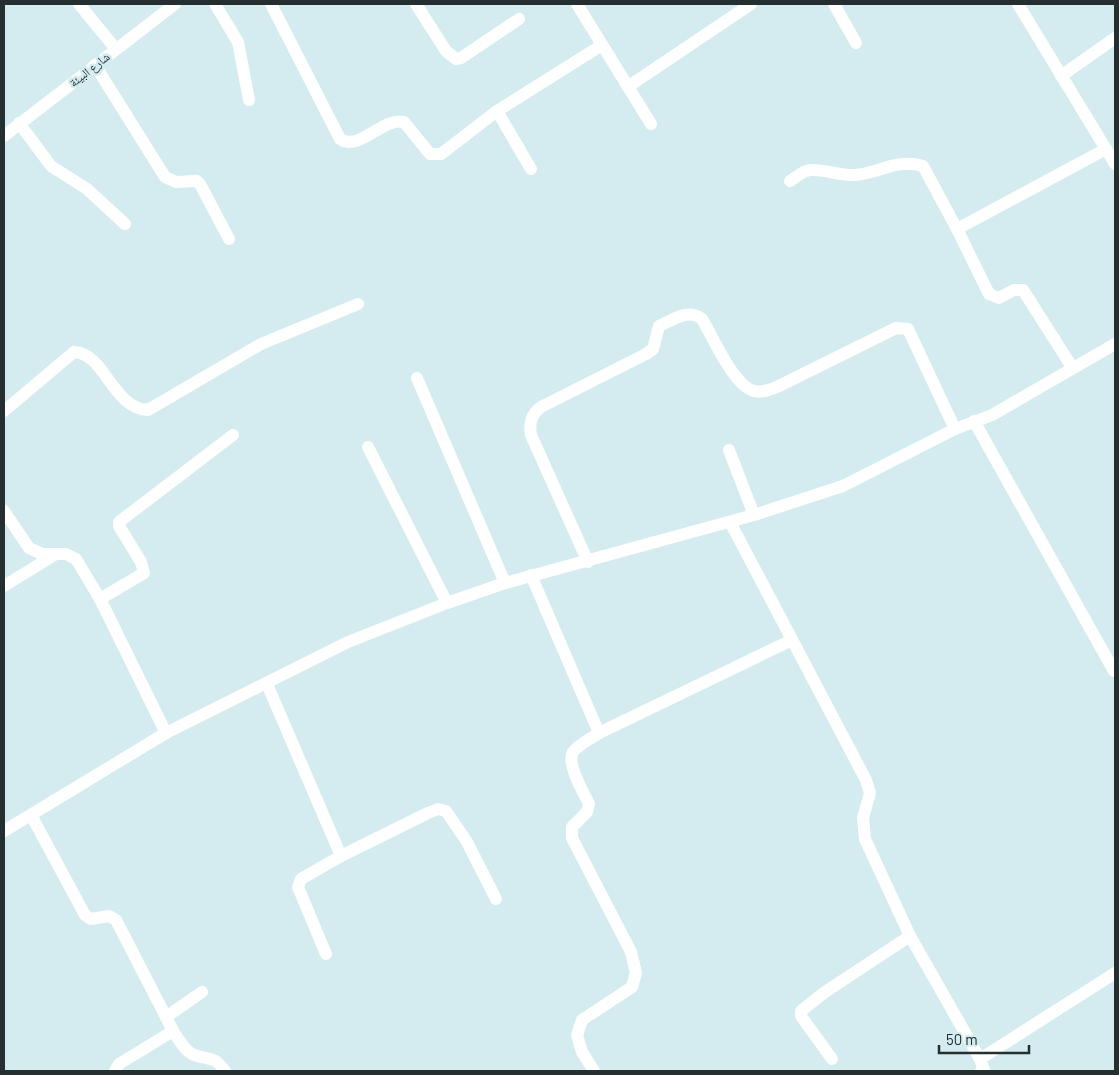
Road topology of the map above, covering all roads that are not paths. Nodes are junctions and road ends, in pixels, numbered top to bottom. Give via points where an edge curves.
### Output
1 (79, 4) edge
2 (175, 4) edge
3 (215, 4) edge
4 (271, 4) edge
5 (416, 4) edge
6 (577, 4) edge
7 (751, 4) edge
8 (834, 4) edge
9 (1018, 4) edge
10 (519, 19) dead end
11 (1115, 38) edge
12 (856, 43) dead end
13 (602, 45) junction
14 (115, 48) junction
15 (95, 65) junction
16 (1061, 76) junction
17 (629, 86) junction
18 (249, 100) dead end
19 (497, 111) junction
20 (651, 124) dead end
21 (9, 128) edge
22 (1106, 149) junction
23 (1115, 164) edge
24 (531, 169) dead end
25 (790, 181) dead end
26 (125, 224) dead end
27 (957, 229) junction
28 (229, 238) dead end
29 (358, 304) dead end
30 (1115, 344) edge
31 (1072, 367) junction
32 (418, 378) dead end
33 (4, 412) edge
34 (974, 421) junction
35 (954, 429) junction
36 (233, 435) dead end
37 (368, 447) dead end
38 (729, 450) dead end
39 (4, 511) edge
40 (754, 515) junction
41 (730, 522) junction
42 (56, 554) junction
43 (588, 562) junction
44 (531, 575) junction
45 (505, 583) junction
46 (4, 586) edge
47 (100, 599) junction
48 (447, 603) junction
49 (792, 640) junction
50 (1114, 671) edge
51 (267, 684) junction
52 (166, 733) junction
53 (599, 733) junction
54 (31, 815) junction
55 (4, 831) edge
56 (341, 856) junction
57 (496, 899) dead end
58 (910, 936) junction
59 (326, 954) dead end
60 (1115, 973) edge
61 (202, 992) dead end
62 (166, 1017) junction
63 (173, 1031) junction
64 (832, 1059) dead end
65 (982, 1068) edge
66 (115, 1071) edge
67 (225, 1071) edge
68 (594, 1071) edge

1 - 14 street
2 - 14 street, شارع البيئة
3 - 18 street via 238,42
4 - 19 street via 343,141 355,141 398,120 404,122 430,154 441,154
5 - 10 street via 446,51 456,59
6 - 13 street
7 - 17 street
8 - 12 street
9 - 16 street
11 - 16 street
13 - 17 street
13 - 19 street
14 - 15 street, شارع البيئة
15 - 21 street, شارع البيئة
15 - 28 street via 165,177 176,182 197,181
16 - 22 street
17 - 20 street
19 - 24 street
21 - 26 street via 51,166 87,189
22 - 23 street
22 - 27 street
25 - 27 street via 812,170 843,176 893,164 923,166
27 - 31 street via 989,294 999,298 1014,290 1023,290
29 - 33 street via 261,344 148,410 129,404 88,356 74,352
30 - 31 street
31 - 34 street via 992,415
32 - 45 street
34 - 35 street
34 - 50 street
35 - 40 street via 843,486
35 - 43 street via 908,329 904,327 764,391 742,384 702,319 688,313 660,326 653,349 646,354 541,407 530,421 531,434
36 - 47 street via 119,522 144,573
37 - 48 street
38 - 40 street
39 - 42 street via 29,548 42,554
40 - 41 street
41 - 43 street
41 - 49 street
42 - 46 street
42 - 47 street via 76,559
43 - 44 street
44 - 45 street
44 - 53 street
45 - 48 street
47 - 52 street
48 - 51 street via 348,642
49 - 53 street
49 - 58 street via 866,780 870,793 862,830
51 - 52 street
51 - 56 street
52 - 54 street
53 - 68 street via 573,751 573,769 589,804 587,812 572,827 572,838 631,952 636,973 632,987 582,1020 577,1035 582,1052
54 - 55 street
54 - 62 street via 84,915 91,919 109,916 116,920
56 - 57 street via 428,813 438,809 446,811
56 - 59 street via 301,879 298,887
58 - 64 street via 801,1011 800,1016
58 - 65 street
60 - 65 street
61 - 62 street
62 - 63 street
63 - 66 street via 119,1064
63 - 67 street via 189,1052 212,1058

